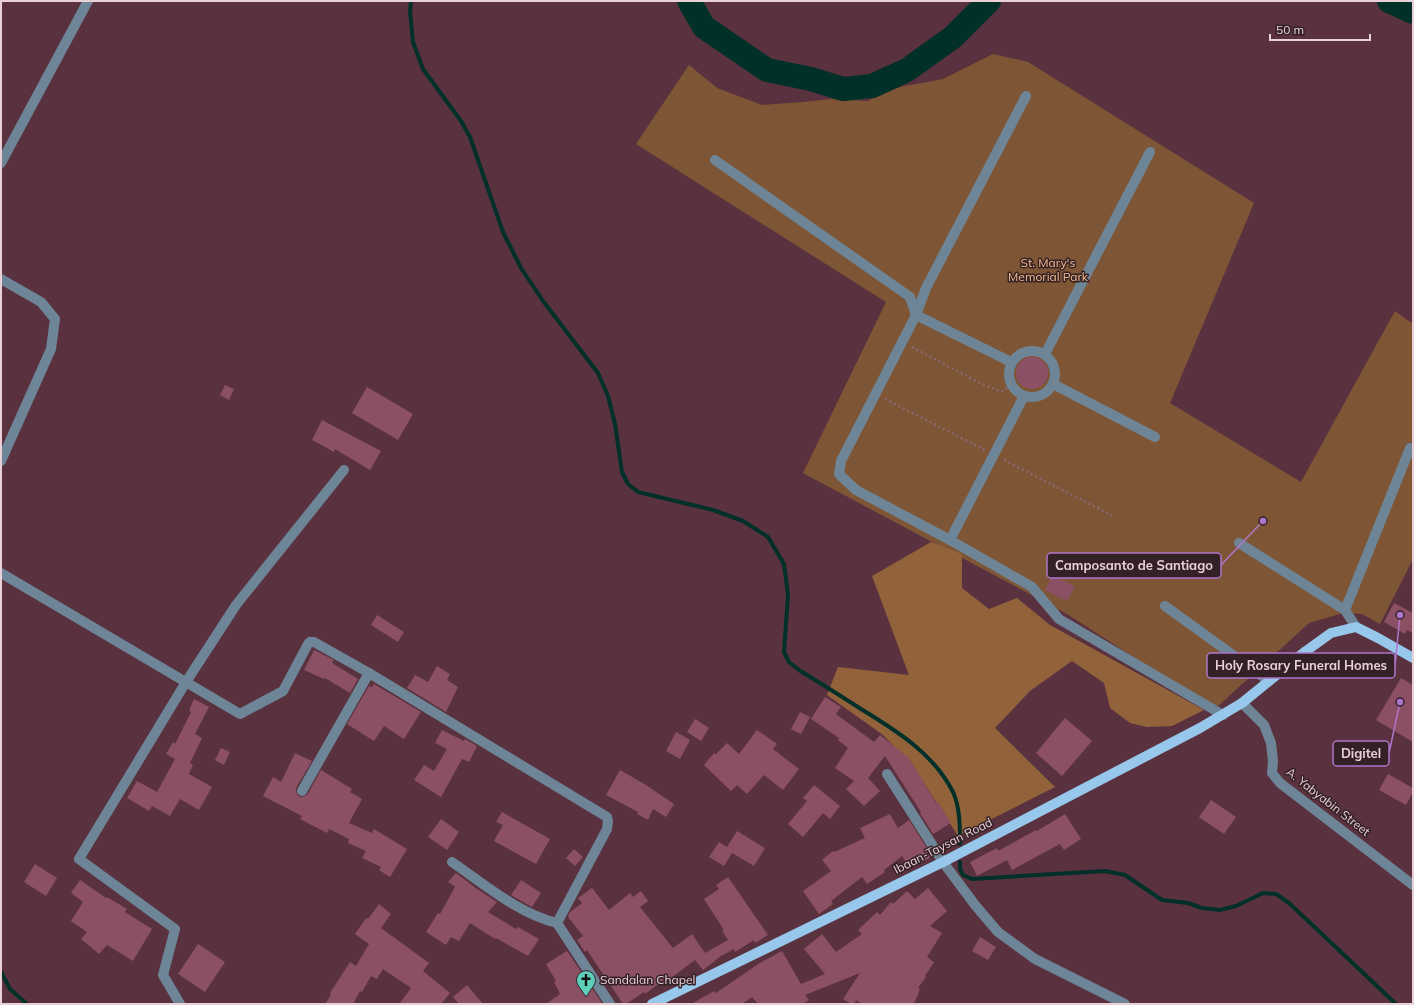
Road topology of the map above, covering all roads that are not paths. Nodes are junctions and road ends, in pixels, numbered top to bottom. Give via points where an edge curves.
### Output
1 (88, 1) edge
2 (1026, 96) dead end
3 (1150, 152) dead end
4 (715, 160) dead end
5 (1, 163) edge
6 (1, 279) edge
7 (916, 315) junction
8 (1045, 354) junction
9 (1011, 362) junction
10 (1053, 384) junction
11 (1024, 396) junction
12 (1155, 437) dead end
13 (1410, 448) dead end
14 (1, 461) edge
15 (344, 470) dead end
16 (950, 540) junction
17 (1239, 543) dead end
18 (1, 573) edge
19 (1165, 606) dead end
20 (1345, 610) junction
21 (1356, 627) junction
22 (1413, 658) edge
23 (370, 673) junction
24 (1269, 681) junction
25 (186, 682) junction
26 (1242, 703) junction
27 (1223, 715) junction
28 (887, 774) dead end
29 (302, 791) dead end
30 (452, 862) dead end
31 (943, 862) junction
32 (1413, 885) edge
33 (557, 923) junction
34 (180, 1004) edge
35 (610, 1004) edge
36 (652, 1004) edge
37 (1125, 1004) edge

1 - 5 street
2 - 7 street via 926,288
3 - 8 street
4 - 7 street via 910,297
6 - 14 street via 41,302 55,319 51,349
7 - 9 street
7 - 16 street via 841,461 839,474 856,490
8 - 9 street via 1033,350 1020,353
8 - 10 street via 1052,362 1055,373
9 - 11 street via 1008,374 1011,385
10 - 11 street via 1046,393 1035,397
10 - 12 street
11 - 16 street
13 - 20 street
15 - 25 street via 236,605
16 - 27 street via 1032,587 1059,619
17 - 20 street
18 - 25 street
19 - 24 street
20 - 21 street
21 - 22 main road
21 - 24 main road, Ibaan-Taysan Road via 1331,634
23 - 25 street via 310,642 283,691 240,714
23 - 29 street
23 - 33 street via 607,817 607,829
24 - 26 main road, Ibaan-Taysan Road
25 - 34 street via 79,859 175,929 163,975
26 - 27 main road, Ibaan-Taysan Road
26 - 32 street, A. Yabyabin Street via 1264,725 1271,743 1272,773 1280,784
27 - 31 main road, Ibaan-Taysan Road
28 - 31 street
30 - 33 street via 509,901 545,920
31 - 36 main road, Ibaan-Taysan Road
31 - 37 street via 998,932 1035,959
33 - 35 street

